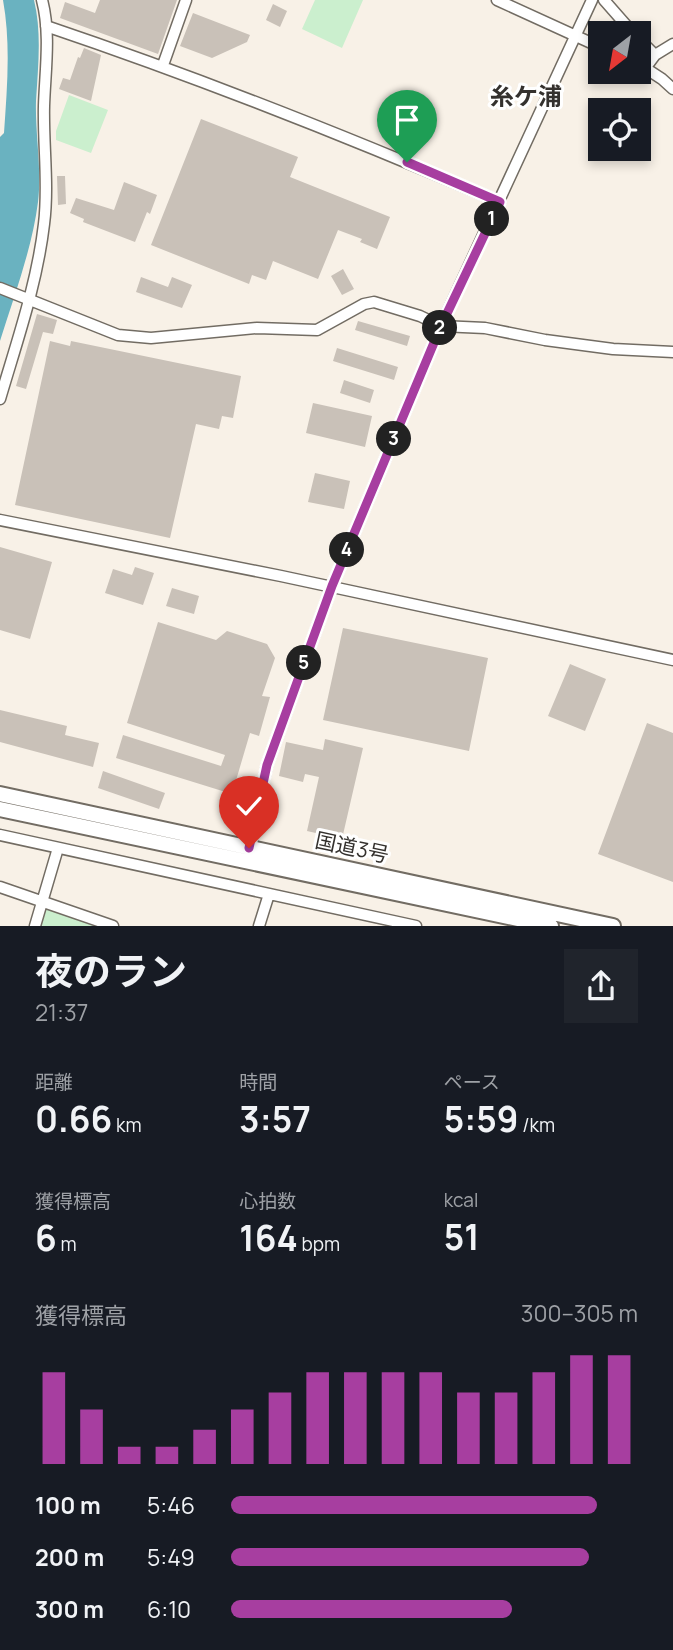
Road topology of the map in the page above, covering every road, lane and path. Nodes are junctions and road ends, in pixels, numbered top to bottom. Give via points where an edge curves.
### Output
1 (42, 0) edge
2 (51, 0) edge
3 (186, 0) edge
4 (497, 0) edge
5 (593, 0) edge
6 (604, 0) edge
7 (46, 13) junction
8 (623, 21) edge
9 (46, 26) junction
10 (576, 36) junction
11 (588, 42) edge
12 (673, 44) edge
13 (651, 51) edge
14 (655, 55) junction
15 (651, 58) edge
16 (163, 65) junction
17 (651, 73) edge
18 (673, 89) edge
19 (500, 202) junction
20 (0, 288) edge
21 (27, 298) junction
22 (441, 326) junction
23 (673, 352) edge
24 (0, 399) edge
25 (0, 520) edge
26 (332, 586) junction
27 (673, 660) edge
28 (0, 794) edge
29 (0, 808) edge
30 (0, 835) edge
31 (58, 848) junction
32 (249, 848) junction
33 (0, 887) edge
34 (269, 894) junction
35 (42, 901) junction
36 (413, 925) edge
37 (35, 926) edge
38 (113, 926) edge
39 (259, 926) edge
40 (551, 926) edge
41 (613, 926) edge

1 - 7 street
2 - 7 street
3 - 16 street
4 - 10 street
5 - 10 street
6 - 8 street
7 - 9 street
9 - 16 street
9 - 21 street via 44,223
10 - 11 street
10 - 19 street
12 - 14 street
13 - 14 street
14 - 15 street
16 - 19 street
17 - 18 street
19 - 22 street
20 - 21 street
21 - 22 street via 118,335 151,338 257,328 317,330 374,302
21 - 24 street
22 - 23 street via 485,328 613,349
22 - 26 street
25 - 26 street
26 - 27 street
26 - 32 street via 267,765
28 - 32 highway, 国道3号
29 - 40 highway, 国道3号
30 - 31 street
31 - 34 street
31 - 35 street
32 - 41 highway, 国道3号
33 - 35 street
34 - 36 street
34 - 39 street
35 - 37 street
35 - 38 street

